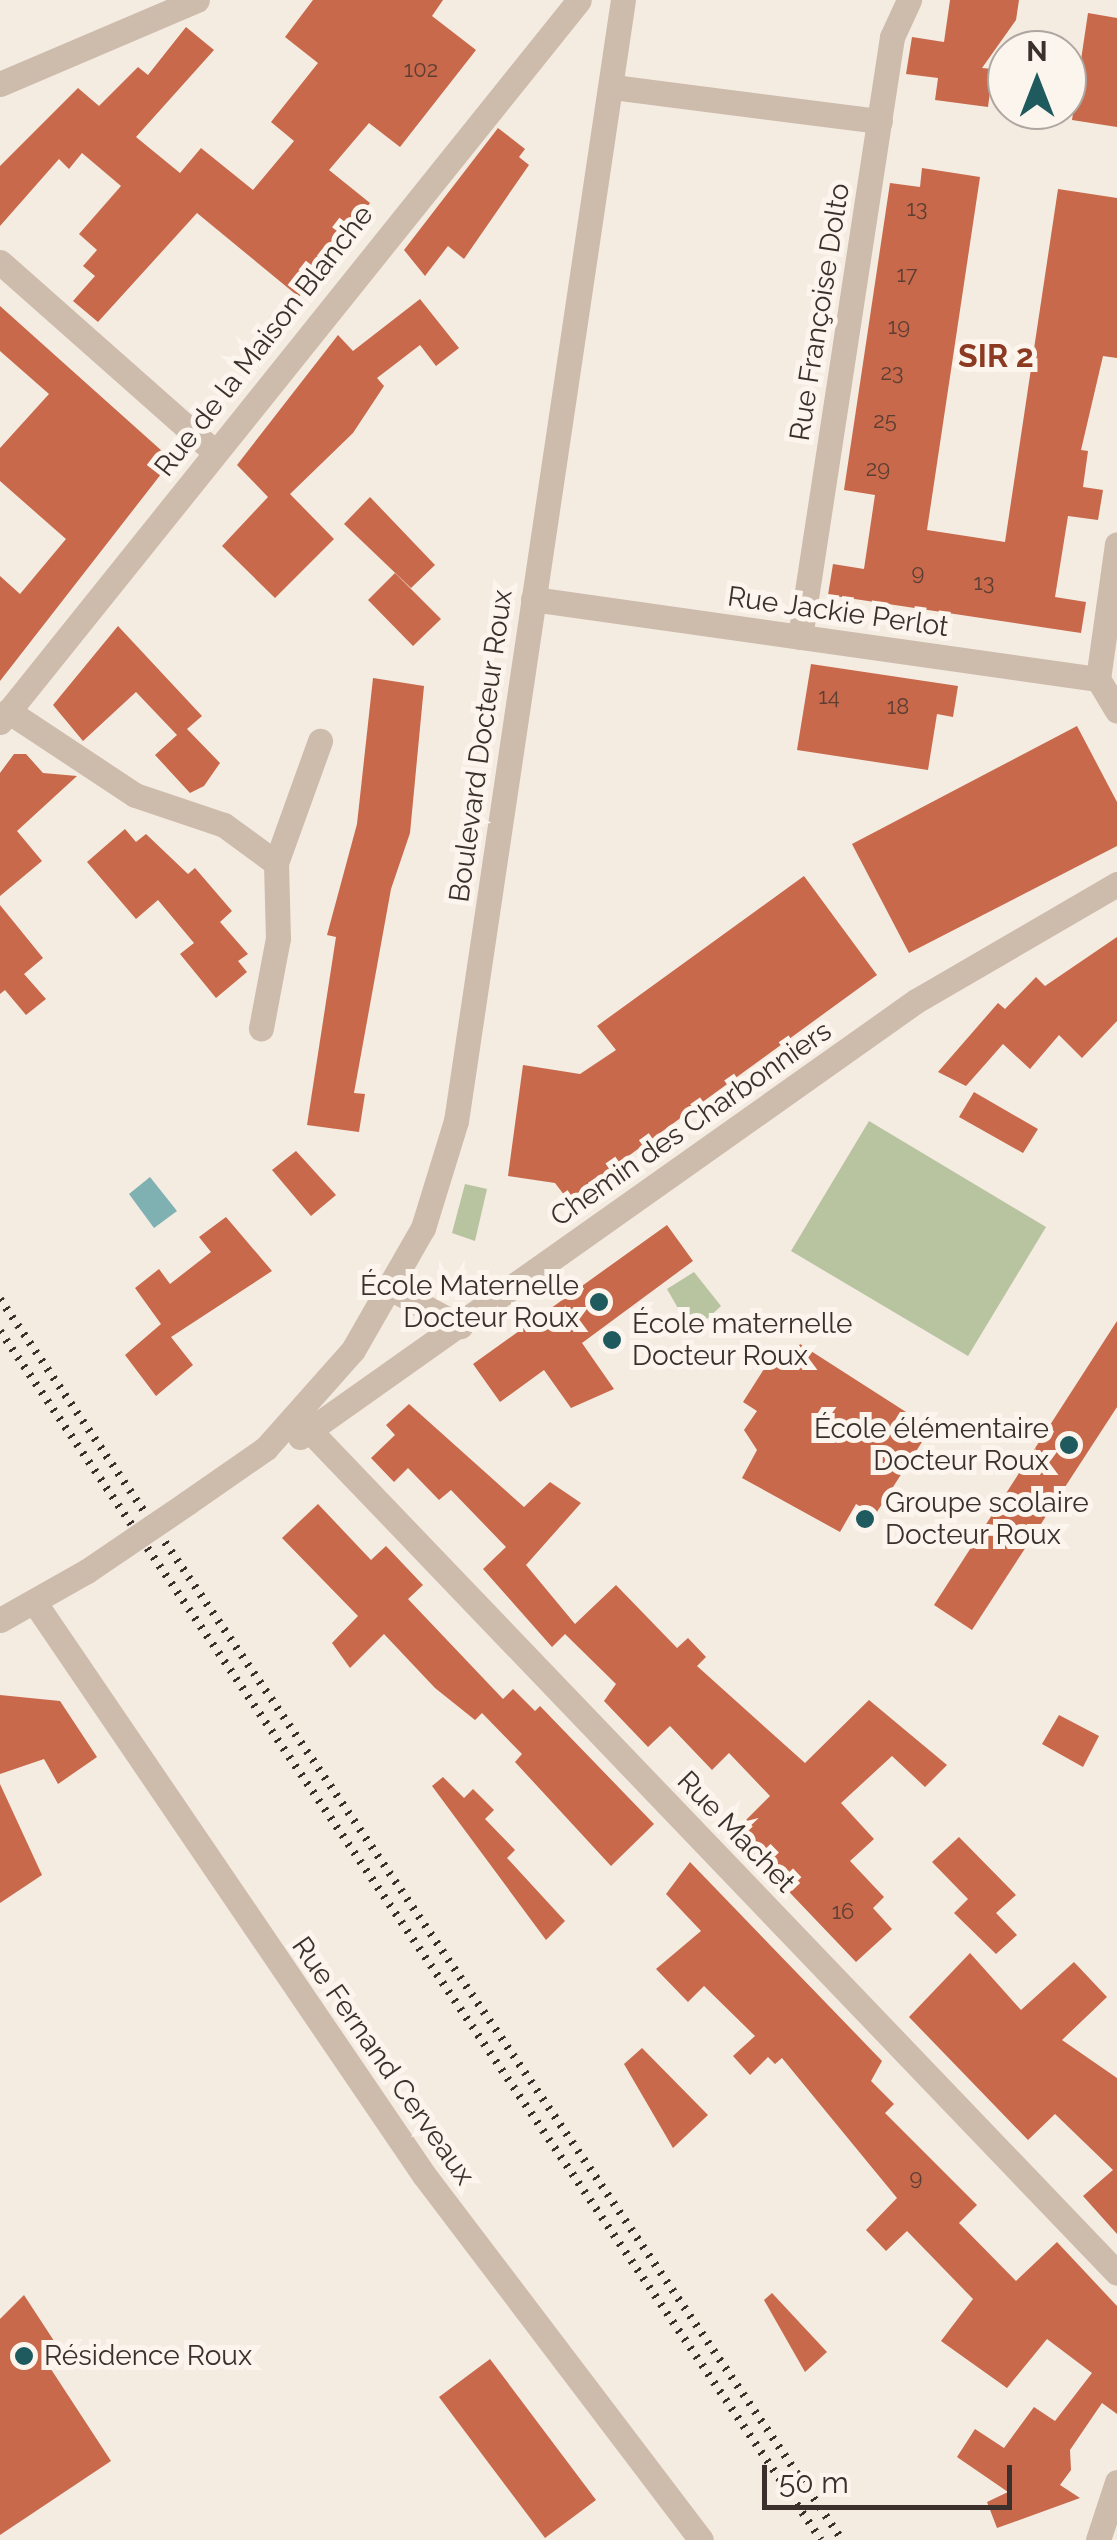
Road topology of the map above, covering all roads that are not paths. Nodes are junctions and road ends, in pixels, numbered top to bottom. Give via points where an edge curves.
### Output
1 (196, 0) edge
2 (579, 0) edge
3 (623, 0) edge
4 (909, 0) edge
5 (0, 84) edge
6 (612, 87) junction
7 (880, 121) junction
8 (0, 262) edge
9 (216, 453) junction
10 (1117, 544) edge
11 (533, 600) junction
12 (800, 637) junction
13 (1098, 679) junction
14 (1117, 711) edge
15 (4, 717) edge
16 (320, 741) dead end
17 (276, 863) junction
18 (1117, 884) edge
19 (261, 1028) dead end
20 (390, 1288) junction
21 (460, 1326) junction
22 (312, 1433) junction
23 (266, 1448) junction
24 (35, 1603) junction
25 (0, 1620) edge
26 (1117, 2273) edge
27 (1117, 2482) edge
28 (701, 2540) edge
29 (1098, 2540) edge

1 - 5 street
2 - 9 street, Rue de la Maison Blanche
3 - 6 street, Boulevard Docteur Roux
4 - 7 street, Rue Françoise Dolto via 898,16
6 - 7 street
6 - 11 street, Boulevard Docteur Roux
7 - 12 street, Rue Françoise Dolto
8 - 9 street
9 - 15 street, Rue de la Maison Blanche
10 - 13 street
11 - 12 street, Rue Jackie Perlot
11 - 20 street, Boulevard Docteur Roux via 456,1121 423,1228
12 - 13 street, Rue Jackie Perlot
13 - 14 street
15 - 17 street via 135,795 224,825
16 - 17 street
17 - 19 street via 278,938
18 - 21 street, Chemin des Charbonniers via 916,1001
20 - 21 street
20 - 23 street, Boulevard Docteur Roux via 354,1350
21 - 22 street, Chemin des Charbonniers
22 - 23 street, Boulevard Docteur Roux
22 - 26 street, Rue Machet
23 - 24 street, Boulevard Docteur Roux, bridge
24 - 25 street, Boulevard Docteur Roux
24 - 28 street, Rue Fernand Cerveaux via 424,2175
27 - 29 street

